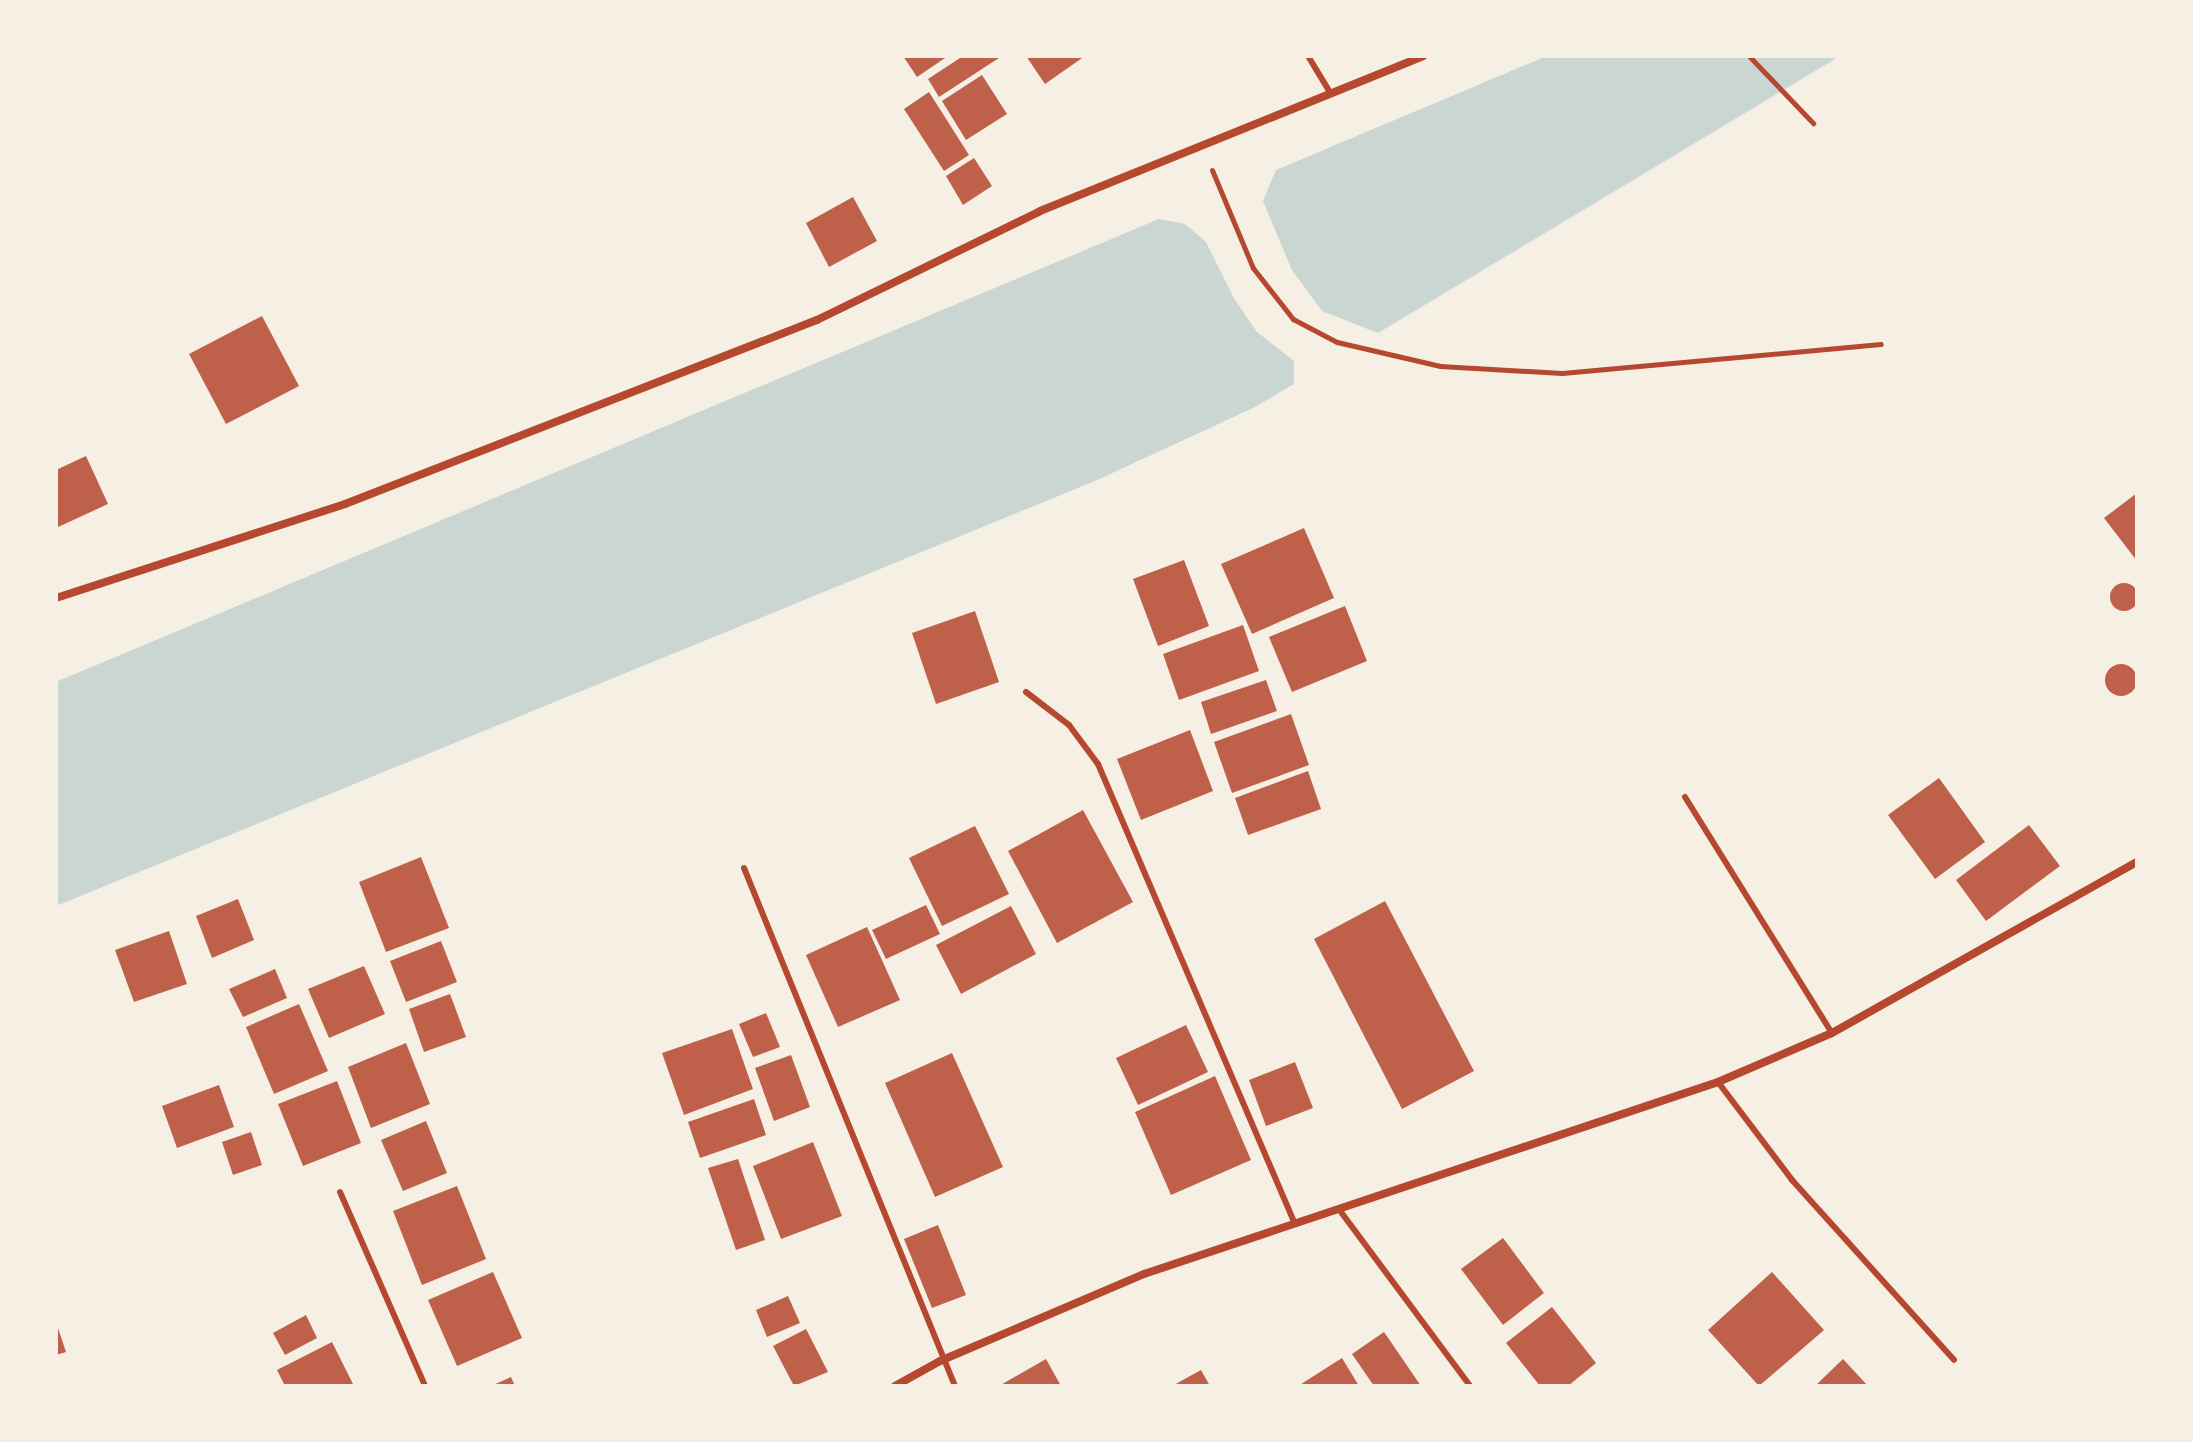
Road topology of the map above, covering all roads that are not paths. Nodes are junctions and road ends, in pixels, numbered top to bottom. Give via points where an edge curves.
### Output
1 (1308, 56) edge
2 (1423, 56) edge
3 (1331, 94) junction
4 (56, 598) edge
5 (1026, 692) dead end
6 (1685, 797) dead end
7 (2137, 862) edge
8 (744, 868) dead end
9 (1832, 1033) junction
10 (1718, 1082) junction
11 (340, 1192) dead end
12 (1341, 1212) junction
13 (1296, 1227) junction
14 (1954, 1360) dead end
15 (940, 1361) junction
16 (425, 1386) edge
17 (895, 1386) edge
18 (955, 1386) edge
19 (1470, 1386) edge

1 - 3 lane
2 - 3 street
3 - 4 street via 1040,211 802,326 345,504
5 - 13 lane via 1069,725 1098,764
6 - 9 lane
7 - 9 street
8 - 15 lane
9 - 10 street
10 - 12 street
10 - 14 lane via 1792,1180
11 - 16 lane
12 - 13 street
12 - 19 lane
13 - 15 street via 1144,1274
15 - 17 street
15 - 18 lane

